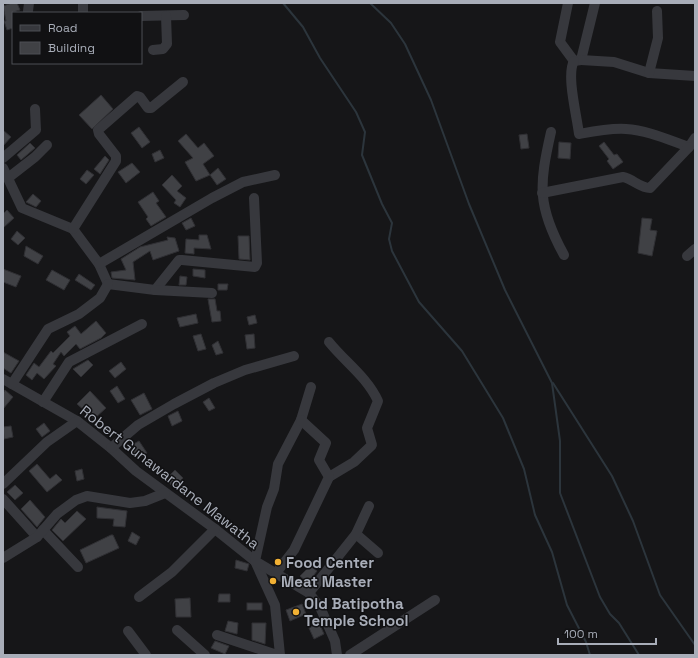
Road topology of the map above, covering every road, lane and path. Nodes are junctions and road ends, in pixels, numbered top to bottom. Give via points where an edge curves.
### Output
1 (568, 3) edge
2 (595, 3) edge
3 (657, 11) dead end
4 (184, 15) dead end
5 (142, 16) edge
6 (166, 16) junction
7 (154, 50) dead end
8 (577, 60) junction
9 (649, 73) junction
10 (695, 76) edge
11 (182, 82) dead end
12 (35, 109) dead end
13 (551, 132) dead end
14 (695, 138) edge
15 (46, 145) dead end
16 (689, 147) junction
17 (3, 158) edge
18 (3, 168) edge
19 (275, 175) dead end
20 (8, 178) junction
21 (542, 193) junction
22 (254, 198) dead end
23 (73, 229) junction
24 (695, 249) edge
25 (564, 255) dead end
26 (687, 256) dead end
27 (99, 264) junction
28 (108, 284) junction
29 (155, 290) junction
30 (212, 293) dead end
31 (142, 324) dead end
32 (329, 342) dead end
33 (294, 356) dead end
34 (7, 381) edge
35 (311, 387) dead end
36 (43, 402) junction
37 (302, 420) junction
38 (77, 421) junction
39 (111, 448) junction
40 (329, 477) junction
41 (3, 484) edge
42 (165, 493) junction
43 (3, 499) edge
44 (369, 506) dead end
45 (216, 530) junction
46 (40, 534) junction
47 (356, 534) junction
48 (378, 553) dead end
49 (3, 558) edge
50 (254, 561) junction
51 (78, 567) dead end
52 (276, 574) junction
53 (309, 593) junction
54 (139, 597) dead end
55 (435, 600) dead end
56 (177, 630) dead end
57 (128, 631) dead end
58 (217, 635) dead end
59 (146, 655) edge
60 (205, 655) edge
61 (279, 655) edge
62 (337, 655) edge
63 (350, 655) edge

1 - 8 street via 560,42
2 - 8 street
3 - 9 street via 658,38
4 - 6 street
5 - 6 street
6 - 7 street via 167,44 163,49
8 - 9 street via 614,62
8 - 16 street via 571,66 579,134 626,129 648,133
9 - 10 street
11 - 23 street via 151,108 137,96 98,130 98,134 116,156 116,160
12 - 17 street via 36,130
13 - 21 street via 543,166
14 - 16 street
15 - 20 street
16 - 21 street via 650,188 623,177
18 - 20 street
19 - 27 street via 243,182
20 - 23 street via 22,208
21 - 25 street via 544,212
22 - 29 street via 257,263 254,267 179,260
23 - 27 street
24 - 26 street
27 - 28 street
28 - 29 street
28 - 34 street via 100,298 79,314 48,330
29 - 30 street
31 - 36 street via 69,362
32 - 40 street via 362,376 378,401 367,428 372,444 354,462
33 - 39 street via 245,370 214,383 138,425
34 - 36 street, Robert Gunawardane Mawatha
35 - 37 street
36 - 38 street, Robert Gunawardane Mawatha
37 - 40 street via 326,443 319,460
37 - 50 street via 278,464 274,489
38 - 39 street, Robert Gunawardane Mawatha
38 - 41 street via 47,442
39 - 42 street, Robert Gunawardane Mawatha
40 - 52 street via 294,550
42 - 45 street, Robert Gunawardane Mawatha
42 - 46 street via 145,501 130,503 88,496 76,500 57,514
43 - 46 street
44 - 47 street
45 - 50 street, Robert Gunawardane Mawatha
45 - 54 street via 172,572
46 - 49 street
46 - 51 street
47 - 48 street
47 - 53 street
50 - 52 street
50 - 61 street, Robert Gunawardane Mawatha via 275,605
52 - 53 street
53 - 62 street via 320,607 335,641
55 - 63 street
56 - 60 street
57 - 59 street
58 - 61 street

